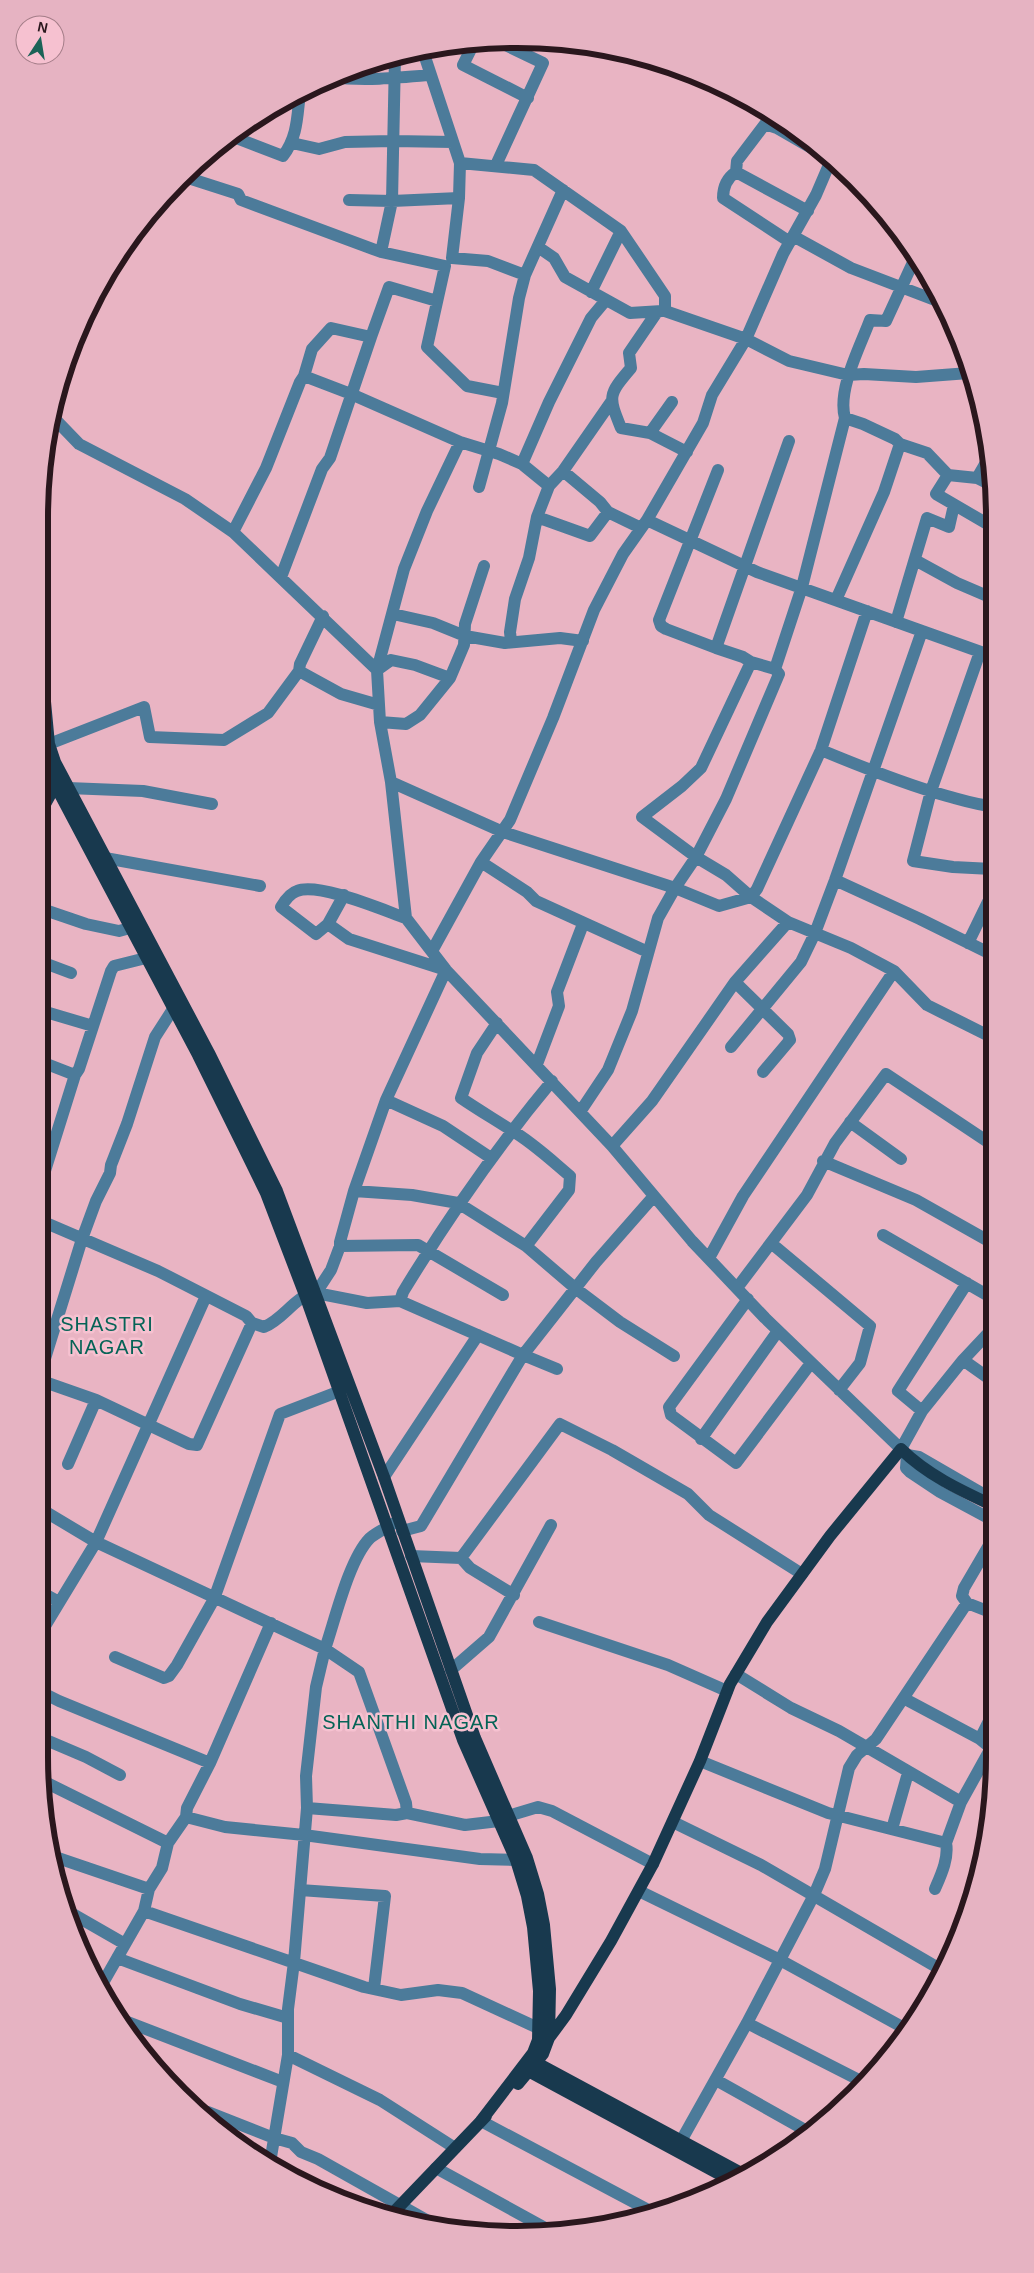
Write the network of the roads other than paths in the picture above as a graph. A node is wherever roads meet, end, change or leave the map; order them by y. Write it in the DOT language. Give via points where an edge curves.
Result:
graph roads {
  1 [pos="512,48"];
  2 [pos="470,51"];
  3 [pos="424,57"];
  4 [pos="395,63"];
  5 [pos="429,74"];
  6 [pos="394,78"];
  7 [pos="348,79"];
  8 [pos="528,98"];
  9 [pos="300,101"];
  10 [pos="790,135"];
  11 [pos="239,139"];
  12 [pos="393,141"];
  13 [pos="453,142"];
  14 [pos="292,144"];
  15 [pos="460,163"];
  16 [pos="496,165"];
  17 [pos="828,165"];
  18 [pos="736,172"];
  19 [pos="191,179"];
  20 [pos="563,190"];
  21 [pos="459,198"];
  22 [pos="349,200"];
  23 [pos="392,201"];
  24 [pos="808,211"];
  25 [pos="621,231"];
  26 [pos="791,239"];
  27 [pos="538,247"];
  28 [pos="381,252"];
  29 [pos="449,262"];
  30 [pos="912,264"];
  31 [pos="525,275"];
  32 [pos="901,287"];
  33 [pos="592,292"];
  34 [pos="933,299"];
  35 [pos="606,300"];
  36 [pos="437,302"];
  37 [pos="661,312"];
  38 [pos="371,338"];
  39 [pos="746,339"];
  40 [pos="964,373"];
  41 [pos="848,375"];
  42 [pos="304,376"];
  43 [pos="503,393"];
  44 [pos="351,394"];
  45 [pos="611,402"];
  46 [pos="672,402"];
  47 [pos="845,418"];
  48 [pos="58,422"];
  49 [pos="650,433"];
  50 [pos="789,441"];
  51 [pos="460,442"];
  52 [pos="900,444"];
  53 [pos="488,451"];
  54 [pos="687,452"];
  55 [pos="522,464"];
  56 [pos="983,468"];
  57 [pos="718,470"];
  58 [pos="563,471"];
  59 [pos="948,475"];
  60 [pos="978,478"];
  61 [pos="985,482"];
  62 [pos="549,486"];
  63 [pos="479,487"];
  64 [pos="954,505"];
  65 [pos="608,512"];
  66 [pos="537,517"];
  67 [pos="986,523"];
  68 [pos="644,524"];
  69 [pos="233,532"];
  70 [pos="690,541"];
  71 [pos="915,560"];
  72 [pos="484,566"];
  73 [pos="744,566"];
  74 [pos="281,577"];
  75 [pos="801,588"];
  76 [pos="986,595"];
  77 [pos="836,600"];
  78 [pos="866,611"];
  79 [pos="393,614"];
  80 [pos="323,616"];
  81 [pos="896,622"];
  82 [pos="922,631"];
  83 [pos="465,636"];
  84 [pos="511,641"];
  85 [pos="583,641"];
  86 [pos="716,648"];
  87 [pos="986,654"];
  88 [pos="751,662"];
  89 [pos="775,668"];
  90 [pos="377,670"];
  91 [pos="299,671"];
  92 [pos="450,678"];
  93 [pos="379,705"];
  94 [pos="380,722"];
  95 [pos="48,744"];
  96 [pos="821,750"];
  97 [pos="48,752"];
  98 [pos="873,772"];
  99 [pos="391,782"];
  100 [pos="63,785"];
  101 [pos="931,791"];
  102 [pos="48,804"];
  103 [pos="212,804"];
  104 [pos="986,805"];
  105 [pos="502,832"];
  106 [pos="696,857"];
  107 [pos="105,858"];
  108 [pos="481,862"];
  109 [pos="986,869"];
  110 [pos="835,880"];
  111 [pos="260,886"];
  112 [pos="675,888"];
  113 [pos="344,895"];
  114 [pos="751,897"];
  115 [pos="986,906"];
  116 [pos="48,911"];
  117 [pos="406,918"];
  118 [pos="788,922"];
  119 [pos="328,924"];
  120 [pos="583,924"];
  121 [pos="130,928"];
  122 [pos="815,934"];
  123 [pos="968,943"];
  124 [pos="432,951"];
  125 [pos="648,952"];
  126 [pos="986,952"];
  127 [pos="146,958"];
  128 [pos="48,964"];
  129 [pos="446,970"];
  130 [pos="894,971"];
  131 [pos="71,973"];
  132 [pos="735,982"];
  133 [pos="173,1008"];
  134 [pos="762,1009"];
  135 [pos="48,1013"];
  136 [pos="497,1023"];
  137 [pos="93,1026"];
  138 [pos="986,1034"];
  139 [pos="731,1046"];
  140 [pos="48,1064"];
  141 [pos="536,1064"];
  142 [pos="762,1072"];
  143 [pos="75,1075"];
  144 [pos="552,1081"];
  145 [pos="386,1100"];
  146 [pos="580,1112"];
  147 [pos="850,1122"];
  148 [pos="511,1130"];
  149 [pos="986,1141"];
  150 [pos="612,1146"];
  151 [pos="491,1158"];
  152 [pos="901,1159"];
  153 [pos="48,1161"];
  154 [pos="823,1161"];
  155 [pos="354,1191"];
  156 [pos="654,1196"];
  157 [pos="458,1203"];
  158 [pos="48,1224"];
  159 [pos="883,1235"];
  160 [pos="82,1238"];
  161 [pos="986,1239"];
  162 [pos="771,1243"];
  163 [pos="340,1246"];
  164 [pos="526,1246"];
  165 [pos="428,1250"];
  166 [pos="709,1258"];
  167 [pos="967,1283"];
  168 [pos="575,1288"];
  169 [pos="737,1288"];
  170 [pos="310,1294"];
  171 [pos="986,1294"];
  172 [pos="504,1295"];
  173 [pos="206,1296"];
  174 [pos="748,1299"];
  175 [pos="400,1301"];
  176 [pos="252,1323"];
  177 [pos="778,1331"];
  178 [pos="478,1335"];
  179 [pos="986,1336"];
  180 [pos="48,1349"];
  181 [pos="523,1354"];
  182 [pos="674,1356"];
  183 [pos="963,1360"];
  184 [pos="811,1363"];
  185 [pos="557,1369"];
  186 [pos="986,1376"];
  187 [pos="48,1382"];
  188 [pos="839,1390"];
  189 [pos="340,1391"];
  190 [pos="96,1400"];
  191 [pos="922,1411"];
  192 [pos="149,1424"];
  193 [pos="701,1439"];
  194 [pos="904,1452"];
  195 [pos="68,1464"];
  196 [pos="384,1477"];
  197 [pos="986,1495"];
  198 [pos="986,1502"];
  199 [pos="48,1513"];
  200 [pos="986,1517"];
  201 [pos="550,1525"];
  202 [pos="396,1526"];
  203 [pos="96,1542"];
  204 [pos="986,1549"];
  205 [pos="411,1556"];
  206 [pos="461,1558"];
  207 [pos="802,1574"];
  208 [pos="514,1595"];
  209 [pos="48,1596"];
  210 [pos="214,1597"];
  211 [pos="59,1602"];
  212 [pos="967,1603"];
  213 [pos="986,1610"];
  214 [pos="48,1621"];
  215 [pos="540,1622"];
  216 [pos="271,1623"];
  217 [pos="326,1649"];
  218 [pos="115,1656"];
  219 [pos="451,1670"];
  220 [pos="736,1674"];
  221 [pos="727,1691"];
  222 [pos="48,1696"];
  223 [pos="905,1698"];
  224 [pos="986,1727"];
  225 [pos="980,1739"];
  226 [pos="48,1741"];
  227 [pos="986,1744"];
  228 [pos="866,1747"];
  229 [pos="986,1757"];
  230 [pos="210,1762"];
  231 [pos="700,1762"];
  232 [pos="908,1773"];
  233 [pos="120,1775"];
  234 [pos="49,1784"];
  235 [pos="961,1802"];
  236 [pos="306,1808"];
  237 [pos="407,1813"];
  238 [pos="839,1816"];
  239 [pos="186,1817"];
  240 [pos="504,1818"];
  241 [pos="673,1822"];
  242 [pos="892,1829"];
  243 [pos="304,1835"];
  244 [pos="168,1843"];
  245 [pos="946,1843"];
  246 [pos="59,1858"];
  247 [pos="516,1860"];
  248 [pos="653,1864"];
  249 [pos="149,1889"];
  250 [pos="936,1889"];
  251 [pos="300,1890"];
  252 [pos="638,1891"];
  253 [pos="814,1895"];
  254 [pos="144,1911"];
  255 [pos="75,1915"];
  256 [pos="125,1944"];
  257 [pos="117,1958"];
  258 [pos="780,1960"];
  259 [pos="294,1962"];
  260 [pos="936,1967"];
  261 [pos="104,1980"];
  262 [pos="374,1988"];
  263 [pos="288,2018"];
  264 [pos="747,2023"];
  265 [pos="132,2024"];
  266 [pos="900,2026"];
  267 [pos="538,2028"];
  268 [pos="550,2038"];
  269 [pos="288,2055"];
  270 [pos="533,2068"];
  271 [pos="857,2079"];
  272 [pos="716,2080"];
  273 [pos="283,2082"];
  274 [pos="219,2118"];
  275 [pos="481,2121"];
  276 [pos="232,2126"];
  277 [pos="802,2128"];
  278 [pos="274,2138"];
  279 [pos="681,2141"];
  280 [pos="455,2148"];
  281 [pos="271,2156"];
  282 [pos="436,2168"];
  283 [pos="737,2171"];
  284 [pos="725,2177"];
  285 [pos="645,2208"];
  286 [pos="397,2209"];
  287 [pos="539,2225"];
  1 -- 8 [label="street" via="543,63"];
  2 -- 8 [label="street" via="463,65"];
  3 -- 5 [label="street"];
  4 -- 6 [label="street"];
  5 -- 6 [label="street"];
  5 -- 13 [label="street"];
  6 -- 7 [label="street"];
  6 -- 12 [label="street"];
  8 -- 16 [label="street"];
  9 -- 14 [label="street"];
  10 -- 18 [label="street" via="765,124 737,162"];
  11 -- 14 [label="street" via="284,156"];
  12 -- 13 [label="street"];
  12 -- 14 [label="street" via="345,142 319,149"];
  12 -- 23 [label="street"];
  13 -- 15 [label="street"];
  15 -- 16 [label="street"];
  15 -- 21 [label="street"];
  16 -- 20 [label="street" via="534,170"];
  17 -- 24 [label="street"];
  18 -- 24 [label="street"];
  18 -- 26 [label="street" via="730,176 723,190 723,198"];
  19 -- 28 [label="street" via="238,194 241,200"];
  20 -- 25 [label="street"];
  20 -- 27 [label="street"];
  21 -- 23 [label="street"];
  21 -- 29 [label="street"];
  22 -- 23 [label="street"];
  23 -- 28 [label="street"];
  24 -- 26 [label="street"];
  25 -- 33 [label="street"];
  25 -- 37 [label="street" via="665,296"];
  26 -- 32 [label="street" via="850,268"];
  26 -- 39 [label="street"];
  27 -- 31 [label="street"];
  27 -- 33 [label="street" via="554,258 565,277"];
  28 -- 29 [label="street"];
  29 -- 31 [label="street" via="488,261"];
  29 -- 36 [label="street"];
  30 -- 32 [label="street"];
  31 -- 43 [label="street"];
  32 -- 34 [label="street"];
  32 -- 41 [label="street" via="886,320 870,320"];
  33 -- 35 [label="street"];
  35 -- 37 [label="street" via="630,313"];
  35 -- 55 [label="street" via="592,318"];
  36 -- 38 [label="street" via="389,287"];
  36 -- 43 [label="street" via="428,347 468,386"];
  37 -- 39 [label="street"];
  37 -- 45 [label="street" via="629,353 631,368 616,386"];
  38 -- 42 [label="street" via="330,328 312,349"];
  38 -- 44 [label="street"];
  39 -- 41 [label="street" via="789,361"];
  39 -- 54 [label="street" via="712,395 703,423"];
  40 -- 41 [label="street" via="916,377"];
  41 -- 47 [label="street" via="842,410"];
  42 -- 44 [label="street"];
  42 -- 69 [label="street" via="266,468"];
  43 -- 53 [label="street"];
  44 -- 51 [label="street"];
  44 -- 74 [label="street" via="330,458 322,469"];
  45 -- 49 [label="street" via="622,428"];
  45 -- 58 [label="street"];
  46 -- 49 [label="street"];
  47 -- 52 [label="street" via="895,438"];
  47 -- 75 [label="street"];
  48 -- 69 [label="street" via="79,444 185,500"];
  49 -- 54 [label="street"];
  50 -- 73 [label="street"];
  51 -- 53 [label="street"];
  51 -- 79 [label="street" via="404,569"];
  52 -- 59 [label="street" via="927,453"];
  52 -- 77 [label="street" via="884,492"];
  53 -- 55 [label="street"];
  53 -- 63 [label="street"];
  54 -- 68 [label="street"];
  55 -- 62 [label="street"];
  56 -- 60 [label="street"];
  57 -- 70 [label="street"];
  58 -- 62 [label="street"];
  58 -- 65 [label="street"];
  59 -- 60 [label="street"];
  59 -- 64 [label="street" via="936,494"];
  60 -- 61 [label="street"];
  62 -- 66 [label="street"];
  64 -- 67 [label="street"];
  64 -- 71 [label="street" via="949,527 927,518"];
  65 -- 66 [label="street" via="590,536"];
  65 -- 68 [label="street"];
  66 -- 84 [label="street" via="529,558 515,598"];
  68 -- 70 [label="street"];
  68 -- 85 [label="street" via="623,554 594,610"];
  69 -- 74 [label="street"];
  70 -- 73 [label="street"];
  70 -- 86 [label="street" via="659,620 666,629"];
  71 -- 76 [label="street"];
  71 -- 81 [label="street"];
  72 -- 83 [label="street" via="465,624"];
  73 -- 75 [label="street"];
  73 -- 86 [label="street"];
  74 -- 80 [label="street"];
  75 -- 77 [label="street"];
  75 -- 89 [label="street"];
  77 -- 78 [label="street"];
  78 -- 81 [label="street"];
  78 -- 96 [label="street"];
  79 -- 83 [label="street" via="433,623"];
  79 -- 90 [label="street"];
  80 -- 90 [label="street"];
  80 -- 91 [label="street"];
  81 -- 82 [label="street"];
  82 -- 87 [label="street"];
  82 -- 98 [label="street"];
  83 -- 84 [label="street" via="505,643"];
  83 -- 92 [label="street"];
  84 -- 85 [label="street" via="560,638"];
  85 -- 105 [label="street"];
  86 -- 88 [label="street"];
  87 -- 101 [label="street"];
  88 -- 89 [label="street"];
  88 -- 106 [label="street" via="701,768 642,817"];
  89 -- 106 [label="street" via="779,674 726,799"];
  90 -- 92 [label="street" via="391,660"];
  90 -- 93 [label="street"];
  91 -- 93 [label="street" via="341,694"];
  91 -- 95 [label="street" via="268,713 224,740 150,736 144,707"];
  92 -- 94 [label="street" via="420,715 406,724"];
  93 -- 94 [label="street"];
  94 -- 99 [label="street"];
  96 -- 98 [label="street"];
  96 -- 114 [label="street"];
  97 -- 100 [label="main road"];
  98 -- 101 [label="street"];
  98 -- 110 [label="street"];
  99 -- 105 [label="street"];
  99 -- 117 [label="street"];
  100 -- 102 [label="main road"];
  100 -- 103 [label="street" via="143,791"];
  100 -- 107 [label="main road"];
  100 -- 121 [label="main road"];
  101 -- 104 [label="street"];
  101 -- 109 [label="street" via="913,861"];
  105 -- 108 [label="street"];
  105 -- 112 [label="street"];
  106 -- 112 [label="street"];
  106 -- 114 [label="street" via="726,875"];
  107 -- 111 [label="street"];
  107 -- 170 [label="main road" via="270,1175"];
  108 -- 120 [label="street" via="536,901"];
  108 -- 124 [label="street"];
  110 -- 122 [label="street"];
  110 -- 123 [label="street"];
  112 -- 114 [label="street" via="720,906"];
  112 -- 125 [label="street" via="658,918"];
  113 -- 117 [label="street"];
  113 -- 119 [label="street"];
  113 -- 119 [label="street" via="304,889 295,891 281,906 316,934"];
  114 -- 118 [label="street"];
  115 -- 123 [label="street"];
  116 -- 121 [label="street" via="119,931"];
  117 -- 124 [label="street"];
  118 -- 122 [label="street"];
  118 -- 132 [label="street"];
  119 -- 129 [label="street" via="349,939"];
  120 -- 125 [label="street"];
  120 -- 141 [label="street" via="557,992 559,1006"];
  121 -- 127 [label="main road"];
  122 -- 130 [label="street" via="851,948"];
  122 -- 134 [label="street" via="801,962"];
  123 -- 126 [label="street"];
  124 -- 129 [label="street"];
  125 -- 146 [label="street" via="632,1011 608,1070"];
  127 -- 133 [label="main road"];
  127 -- 137 [label="street" via="114,966"];
  128 -- 131 [label="street"];
  129 -- 136 [label="street"];
  129 -- 145 [label="street"];
  130 -- 138 [label="street" via="927,1005"];
  130 -- 166 [label="street" via="743,1196"];
  132 -- 134 [label="street"];
  132 -- 150 [label="street" via="652,1101"];
  133 -- 160 [label="street" via="155,1038 110,1173"];
  133 -- 170 [label="main road" via="266,1193"];
  134 -- 139 [label="street"];
  134 -- 142 [label="street" via="788,1034 790,1040"];
  135 -- 137 [label="street"];
  136 -- 141 [label="street"];
  136 -- 148 [label="street" via="477,1053 460,1098"];
  137 -- 143 [label="street"];
  140 -- 143 [label="street"];
  141 -- 144 [label="street"];
  143 -- 153 [label="street"];
  144 -- 146 [label="street"];
  144 -- 148 [label="street"];
  145 -- 151 [label="street" via="443,1126"];
  145 -- 155 [label="street"];
  146 -- 150 [label="street"];
  147 -- 149 [label="street" via="886,1074"];
  147 -- 152 [label="street"];
  147 -- 154 [label="street"];
  148 -- 151 [label="street"];
  148 -- 164 [label="street" via="570,1176 569,1190"];
  150 -- 156 [label="street"];
  151 -- 157 [label="street"];
  154 -- 161 [label="street" via="916,1200"];
  154 -- 162 [label="street" via="807,1195"];
  155 -- 157 [label="street" via="412,1195"];
  155 -- 163 [label="street"];
  156 -- 166 [label="street"];
  156 -- 168 [label="street"];
  157 -- 164 [label="street"];
  157 -- 165 [label="street"];
  158 -- 160 [label="street"];
  159 -- 167 [label="street"];
  160 -- 173 [label="street"];
  160 -- 180 [label="street"];
  162 -- 169 [label="street"];
  162 -- 188 [label="street" via="870,1326 860,1363"];
  163 -- 165 [label="street" via="418,1245"];
  163 -- 170 [label="street" via="331,1270"];
  164 -- 168 [label="street"];
  165 -- 172 [label="street"];
  165 -- 175 [label="street"];
  166 -- 169 [label="street"];
  167 -- 171 [label="street"];
  167 -- 191 [label="street" via="898,1391"];
  168 -- 181 [label="street"];
  168 -- 182 [label="street" via="620,1322"];
  169 -- 174 [label="street"];
  170 -- 175 [label="street" via="367,1303"];
  170 -- 176 [label="street" via="276,1322 264,1327"];
  170 -- 189 [label="main road"];
  170 -- 196 [label="main road"];
  173 -- 176 [label="street" via="246,1316"];
  173 -- 192 [label="street"];
  174 -- 177 [label="street"];
  174 -- 193 [label="street" via="669,1407 671,1415"];
  175 -- 178 [label="street"];
  176 -- 192 [label="street" via="197,1445"];
  177 -- 184 [label="street"];
  177 -- 193 [label="street"];
  178 -- 181 [label="street"];
  178 -- 196 [label="street"];
  179 -- 183 [label="street"];
  181 -- 185 [label="street"];
  181 -- 202 [label="street" via="421,1526"];
  183 -- 186 [label="street"];
  183 -- 191 [label="street"];
  184 -- 188 [label="street"];
  184 -- 193 [label="street" via="737,1462 732,1462"];
  187 -- 190 [label="street"];
  188 -- 194 [label="street"];
  189 -- 202 [label="main road"];
  189 -- 210 [label="street" via="280,1414"];
  190 -- 192 [label="street"];
  190 -- 195 [label="street"];
  191 -- 194 [label="street"];
  192 -- 203 [label="street"];
  194 -- 197 [label="street" via="920,1457"];
  194 -- 198 [label="main road" via="950,1485"];
  194 -- 200 [label="street" via="906,1468 910,1472"];
  194 -- 207 [label="main road" via="830,1536"];
  196 -- 202 [label="main road"];
  199 -- 203 [label="street"];
  201 -- 208 [label="street"];
  202 -- 205 [label="main road"];
  202 -- 217 [label="street" via="370,1539 356,1560"];
  202 -- 240 [label="main road" via="464,1740"];
  203 -- 210 [label="street"];
  203 -- 211 [label="street"];
  204 -- 212 [label="street" via="964,1588 962,1596"];
  205 -- 206 [label="street"];
  205 -- 219 [label="main road"];
  206 -- 207 [label="street" via="560,1424 688,1494 709,1515"];
  206 -- 208 [label="street" via="470,1568"];
  207 -- 220 [label="main road" via="767,1622"];
  208 -- 219 [label="street" via="489,1637"];
  209 -- 211 [label="street"];
  210 -- 216 [label="street"];
  210 -- 218 [label="street" via="169,1676 154,1675"];
  211 -- 214 [label="street"];
  212 -- 213 [label="street"];
  212 -- 223 [label="street"];
  215 -- 221 [label="street" via="668,1665"];
  216 -- 217 [label="street"];
  216 -- 230 [label="street"];
  217 -- 236 [label="street" via="316,1687 306,1776"];
  217 -- 237 [label="street" via="359,1672"];
  219 -- 240 [label="main road"];
  220 -- 221 [label="main road"];
  220 -- 228 [label="street" via="791,1708"];
  221 -- 231 [label="main road"];
  222 -- 230 [label="street"];
  223 -- 225 [label="street"];
  223 -- 228 [label="street" via="876,1739"];
  224 -- 225 [label="street"];
  225 -- 227 [label="street"];
  226 -- 233 [label="street"];
  228 -- 232 [label="street"];
  228 -- 238 [label="street" via="850,1768"];
  229 -- 235 [label="street"];
  230 -- 239 [label="street" via="187,1808"];
  231 -- 238 [label="street"];
  231 -- 241 [label="main road"];
  232 -- 235 [label="street"];
  232 -- 242 [label="street"];
  234 -- 244 [label="street"];
  235 -- 245 [label="street"];
  236 -- 237 [label="street" via="396,1815"];
  236 -- 243 [label="street"];
  237 -- 240 [label="street" via="465,1825"];
  238 -- 242 [label="street"];
  238 -- 253 [label="street" via="825,1869"];
  239 -- 243 [label="street" via="225,1827"];
  239 -- 244 [label="street"];
  240 -- 247 [label="main road"];
  240 -- 248 [label="street" via="538,1807 552,1811"];
  240 -- 268 [label="main road" via="527,1858 538,1894 550,1989"];
  241 -- 248 [label="main road"];
  241 -- 253 [label="street"];
  242 -- 245 [label="street"];
  243 -- 247 [label="street" via="480,1859"];
  243 -- 251 [label="street"];
  244 -- 249 [label="street" via="162,1868"];
  245 -- 250 [label="street"];
  246 -- 249 [label="street"];
  247 -- 267 [label="main road" via="533,1927 539,1991"];
  248 -- 252 [label="main road"];
  249 -- 254 [label="street"];
  251 -- 259 [label="street"];
  251 -- 262 [label="street" via="385,1896"];
  252 -- 258 [label="street"];
  252 -- 268 [label="main road"];
  253 -- 258 [label="street"];
  253 -- 260 [label="street"];
  254 -- 256 [label="street"];
  254 -- 259 [label="street"];
  255 -- 256 [label="street"];
  256 -- 257 [label="street"];
  257 -- 261 [label="street"];
  257 -- 263 [label="street" via="240,2004"];
  258 -- 264 [label="street"];
  258 -- 266 [label="street"];
  259 -- 262 [label="street"];
  259 -- 263 [label="street"];
  262 -- 267 [label="street" via="401,1995 438,1990 462,1993"];
  263 -- 269 [label="street"];
  264 -- 271 [label="street"];
  264 -- 272 [label="street"];
  265 -- 273 [label="street"];
  267 -- 275 [label="main road" via="533,2053"];
  268 -- 270 [label="main road"];
  269 -- 273 [label="street"];
  269 -- 280 [label="street" via="380,2100"];
  270 -- 275 [label="main road"];
  270 -- 279 [label="main road"];
  270 -- 284 [label="main road"];
  272 -- 277 [label="street"];
  272 -- 279 [label="street"];
  273 -- 278 [label="street"];
  274 -- 276 [label="street"];
  275 -- 280 [label="main road"];
  275 -- 285 [label="street"];
  276 -- 278 [label="street"];
  278 -- 281 [label="street"];
  278 -- 286 [label="street" via="292,2142 301,2152 318,2159"];
  279 -- 283 [label="main road"];
  280 -- 282 [label="main road"];
  282 -- 286 [label="main road"];
  282 -- 287 [label="street"];
}
